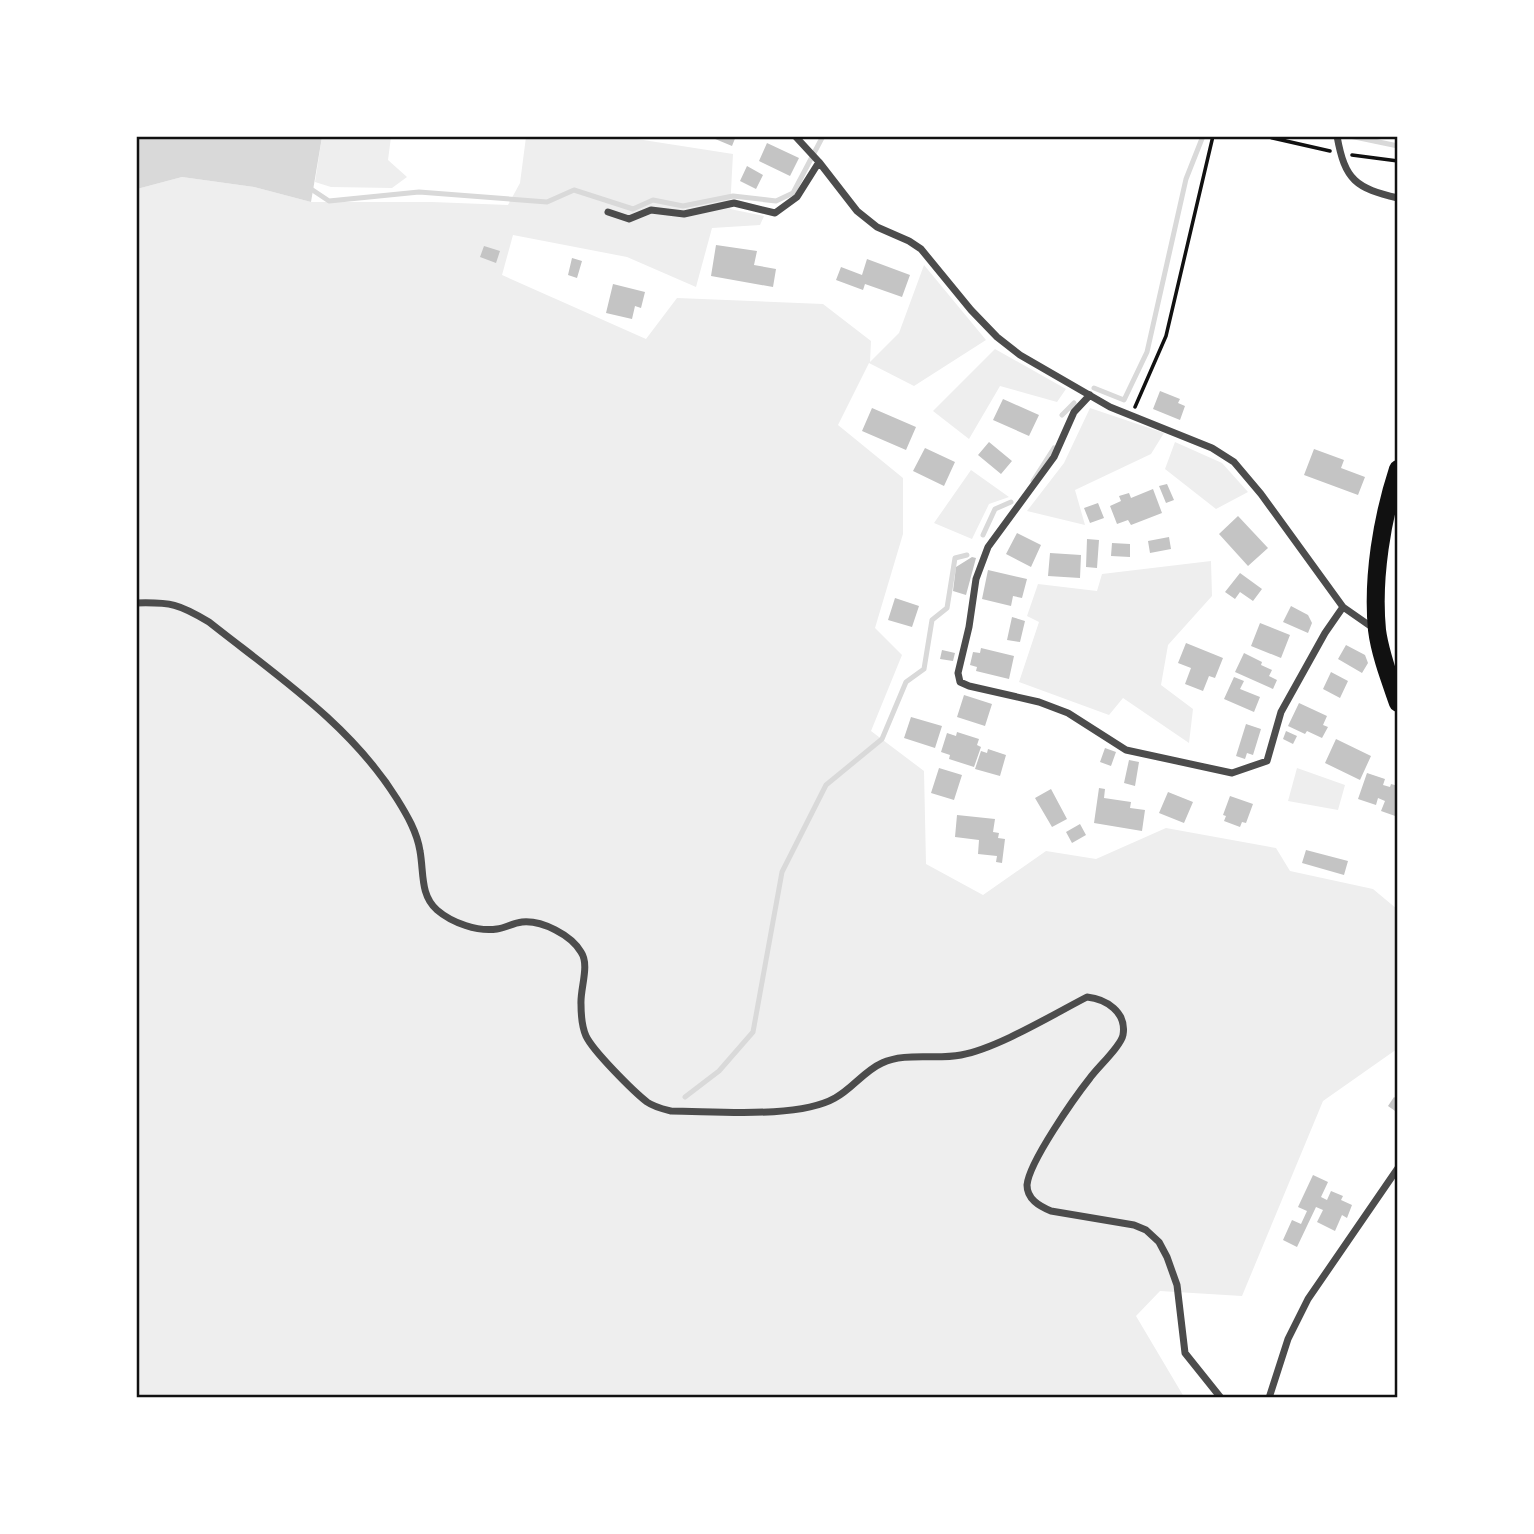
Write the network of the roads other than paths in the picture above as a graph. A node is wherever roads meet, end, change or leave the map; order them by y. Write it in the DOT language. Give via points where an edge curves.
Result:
graph roads {
  1 [pos="795,136"];
  2 [pos="1337,136"];
  3 [pos="819,162"];
  4 [pos="1398,198"];
  5 [pos="608,212"];
  6 [pos="1090,396"];
  7 [pos="1398,468"];
  8 [pos="136,603"];
  9 [pos="1343,607"];
  10 [pos="1377,631"];
  11 [pos="1398,703"];
  12 [pos="1398,1168"];
  13 [pos="1221,1398"];
  14 [pos="1269,1398"];
  1 -- 3 [label="street"];
  2 -- 4 [label="street" via="1355,183 1367,191"];
  3 -- 5 [label="street" via="797,197 775,212 734,203 684,214 651,210 629,219"];
  3 -- 6 [label="street" via="857,211 877,228 921,248 997,337"];
  6 -- 9 [label="street" via="1212,448 1234,462"];
  6 -- 9 [label="street" via="1074,412 1054,457 988,547 976,579 960,682 1068,713 1126,750 1232,772 1267,761 1281,712"];
  7 -- 10 [label="highway" via="1378,564"];
  8 -- 13 [label="street" via="169,602 209,621 341,729 370,759 414,828 425,894 437,910 455,922 481,929 535,922 561,933 581,952 585,1034 648,1102 662,1108 810,1108 836,1098 881,1063 982,1050 1087,997 1112,1005 1123,1023 1123,1037 1088,1080 1036,1159 1028,1194 1038,1206 1051,1211 1134,1225 1159,1242 1177,1285 1185,1353"];
  9 -- 10 [label="street"];
  10 -- 11 [label="highway"];
  12 -- 14 [label="street" via="1308,1299 1288,1339"];
}
